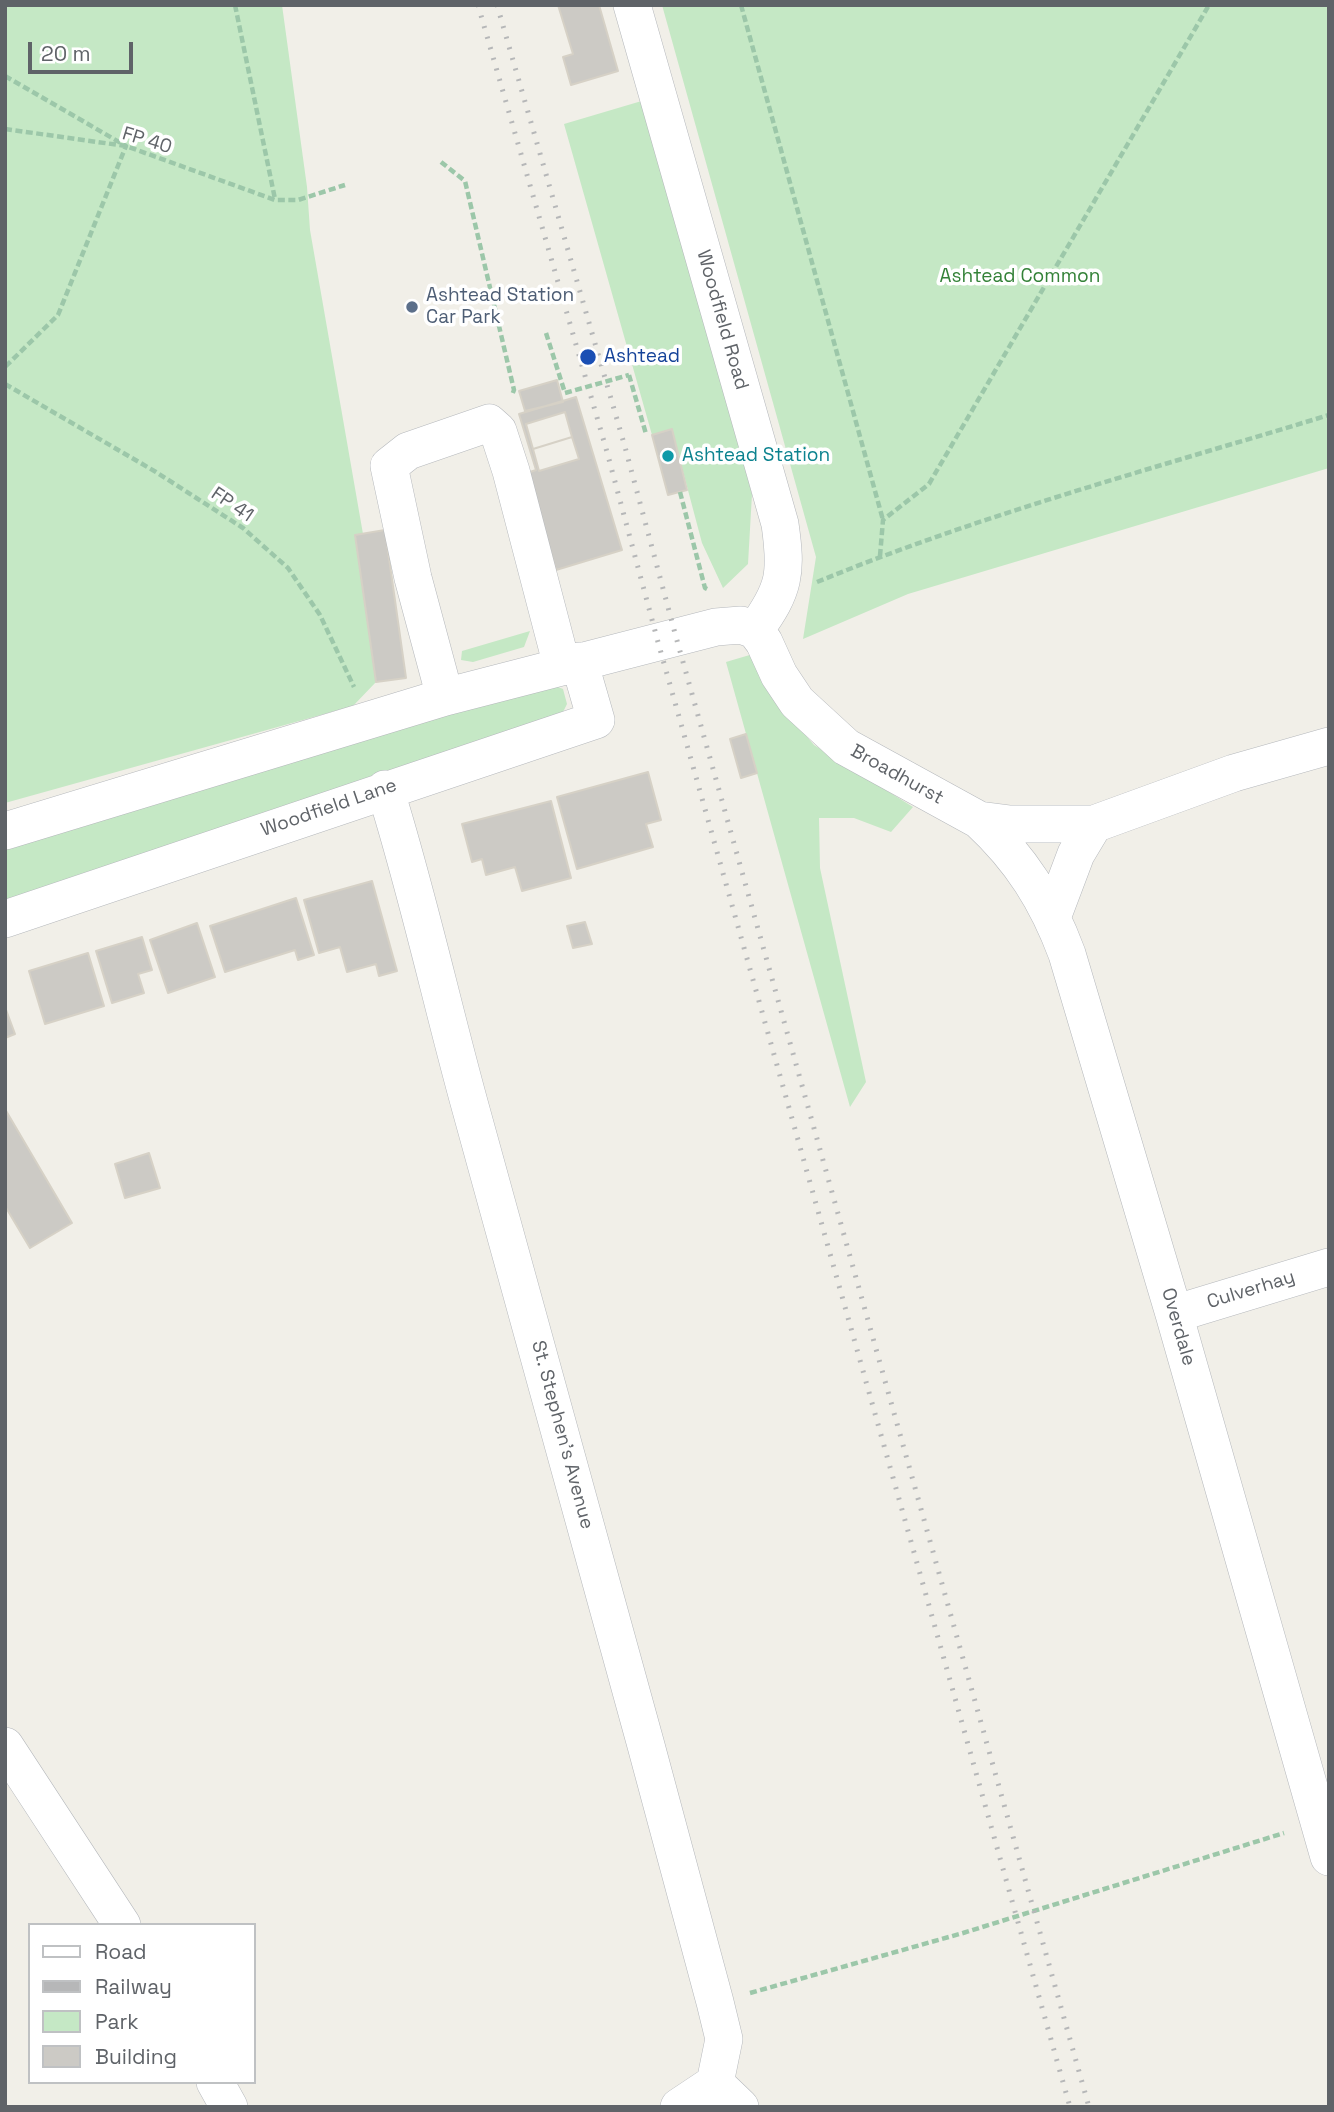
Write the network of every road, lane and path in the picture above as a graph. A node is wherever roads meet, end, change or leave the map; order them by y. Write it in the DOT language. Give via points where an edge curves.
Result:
graph roads {
  1 [pos="235,5"];
  2 [pos="632,5"];
  3 [pos="741,5"];
  4 [pos="1209,5"];
  5 [pos="5,76"];
  6 [pos="5,129"];
  7 [pos="126,146"];
  8 [pos="441,162"];
  9 [pos="345,185"];
  10 [pos="275,200"];
  11 [pos="546,333"];
  12 [pos="5,367"];
  13 [pos="5,384"];
  14 [pos="1329,415"];
  15 [pos="498,431"];
  16 [pos="646,434"];
  17 [pos="680,492"];
  18 [pos="883,520"];
  19 [pos="880,556"];
  20 [pos="782,584"];
  21 [pos="748,628"];
  22 [pos="570,664"];
  23 [pos="445,697"];
  24 [pos="370,721"];
  25 [pos="1329,746"];
  26 [pos="385,789"];
  27 [pos="979,820"];
  28 [pos="1094,824"];
  29 [pos="5,831"];
  30 [pos="1053,915"];
  31 [pos="5,919"];
  32 [pos="1329,1267"];
  33 [pos="1174,1314"];
  34 [pos="5,1746"];
  35 [pos="1319,1822"];
  36 [pos="1329,1857"];
  37 [pos="121,1923"];
  38 [pos="715,2002"];
  39 [pos="216,2084"];
  40 [pos="727,2095"];
  41 [pos="229,2107"];
  42 [pos="679,2107"];
  1 -- 10 [label="path"];
  2 -- 20 [label="street, Woodfield Road" via="780,524 785,560"];
  3 -- 18 [label="path"];
  4 -- 18 [label="path" via="929,484"];
  5 -- 7 [label="path"];
  6 -- 7 [label="path, FP 40"];
  7 -- 10 [label="path, FP 40"];
  7 -- 12 [label="path" via="58,314"];
  8 -- 15 [label="path" via="465,181 514,390"];
  9 -- 10 [label="path, FP 40" via="298,200"];
  11 -- 16 [label="path, bridge" via="565,393 629,375"];
  13 -- 24 [label="path, FP 41" via="243,528 288,568 320,615"];
  14 -- 19 [label="path"];
  15 -- 22 [label="street"];
  15 -- 23 [label="street" via="489,423 408,451 389,466 412,578"];
  17 -- 21 [label="path" via="705,588 729,600"];
  18 -- 19 [label="path"];
  19 -- 20 [label="path" via="815,583"];
  20 -- 21 [label="street, Woodfield Road" via="773,606"];
  21 -- 22 [label="street" via="716,627"];
  21 -- 27 [label="street, Broadhurst" via="764,642 797,702 846,747"];
  22 -- 23 [label="street"];
  22 -- 26 [label="street, Woodfield Lane" via="596,719"];
  23 -- 24 [label="street"];
  24 -- 29 [label="street"];
  25 -- 28 [label="street, Broadhurst" via="1234,773"];
  26 -- 31 [label="street, Woodfield Lane"];
  26 -- 38 [label="street, St. Stephen's Avenue"];
  27 -- 28 [label="street, Broadhurst"];
  27 -- 30 [label="street, Overdale" via="1000,839"];
  28 -- 30 [label="street" via="1076,854"];
  30 -- 33 [label="street, Overdale"];
  32 -- 33 [label="street, Culverhay"];
  33 -- 35 [label="street, Overdale"];
  34 -- 37 [label="street"];
  35 -- 36 [label="street, Overdale"];
  35 -- 38 [label="path" via="963,1933"];
  38 -- 40 [label="street, St. Stephen's Avenue" via="724,2039"];
  39 -- 41 [label="street"];
  40 -- 42 [label="street, St. Stephen's Avenue"];
}
